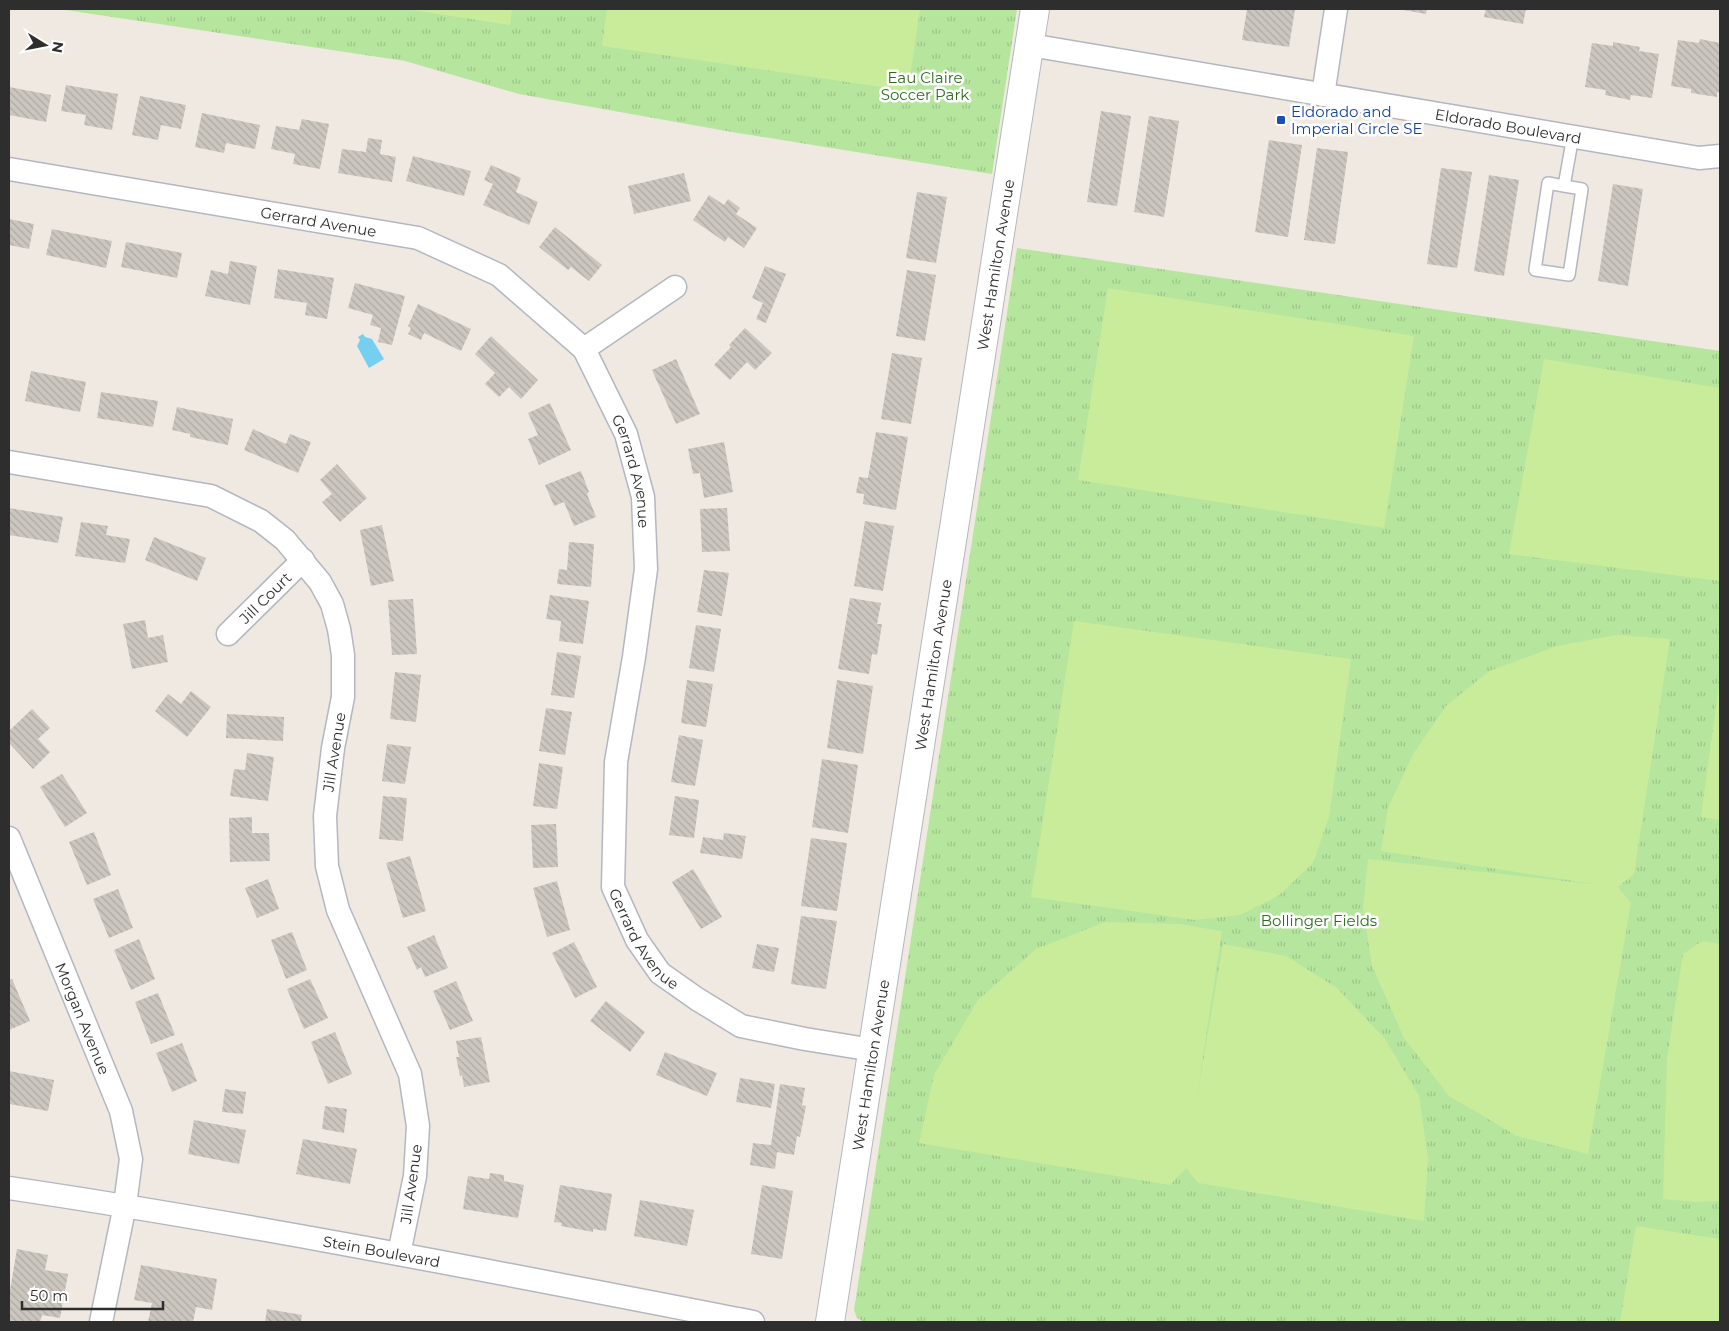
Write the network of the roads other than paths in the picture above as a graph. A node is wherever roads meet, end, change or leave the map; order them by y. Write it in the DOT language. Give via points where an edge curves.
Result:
graph roads {
  1 [pos="1036,9"];
  2 [pos="1336,9"];
  3 [pos="1030,45"];
  4 [pos="1323,95"];
  5 [pos="1573,136"];
  6 [pos="1720,156"];
  7 [pos="9,169"];
  8 [pos="1564,186"];
  9 [pos="675,287"];
  10 [pos="584,349"];
  11 [pos="9,462"];
  12 [pos="303,560"];
  13 [pos="228,634"];
  14 [pos="9,838"];
  15 [pos="873,1050"];
  16 [pos="9,1188"];
  17 [pos="125,1205"];
  18 [pos="399,1254"];
  19 [pos="101,1322"];
  20 [pos="753,1322"];
  21 [pos="830,1322"];
  1 -- 3 [label="street, West Hamilton Avenue"];
  2 -- 4 [label="street"];
  3 -- 4 [label="street, Eldorado Boulevard"];
  3 -- 15 [label="street, West Hamilton Avenue"];
  4 -- 5 [label="street, Eldorado Boulevard"];
  5 -- 6 [label="street, Eldorado Boulevard" via="1699,158"];
  5 -- 8 [label="lane"];
  7 -- 10 [label="street, Gerrard Avenue" via="418,238 499,275"];
  8 -- 8 [label="lane" via="1582,189 1569,276 1535,270 1548,183"];
  9 -- 10 [label="street"];
  10 -- 15 [label="street, Gerrard Avenue" via="626,434 643,497 646,568 616,762 613,886 638,940 660,973 697,999 740,1026"];
  11 -- 12 [label="street, Jill Avenue" via="211,496 261,521"];
  12 -- 13 [label="street, Jill Court"];
  12 -- 18 [label="street, Jill Avenue" via="332,604 343,655 343,696 325,816 327,866 338,910 410,1074 418,1126 415,1176"];
  14 -- 17 [label="street, Morgan Avenue" via="121,1111 131,1159"];
  15 -- 21 [label="street, West Hamilton Avenue"];
  16 -- 17 [label="street, Stein Boulevard"];
  17 -- 18 [label="street, Stein Boulevard"];
  17 -- 19 [label="street, Morgan Avenue"];
  18 -- 20 [label="street, Stein Boulevard"];
}
